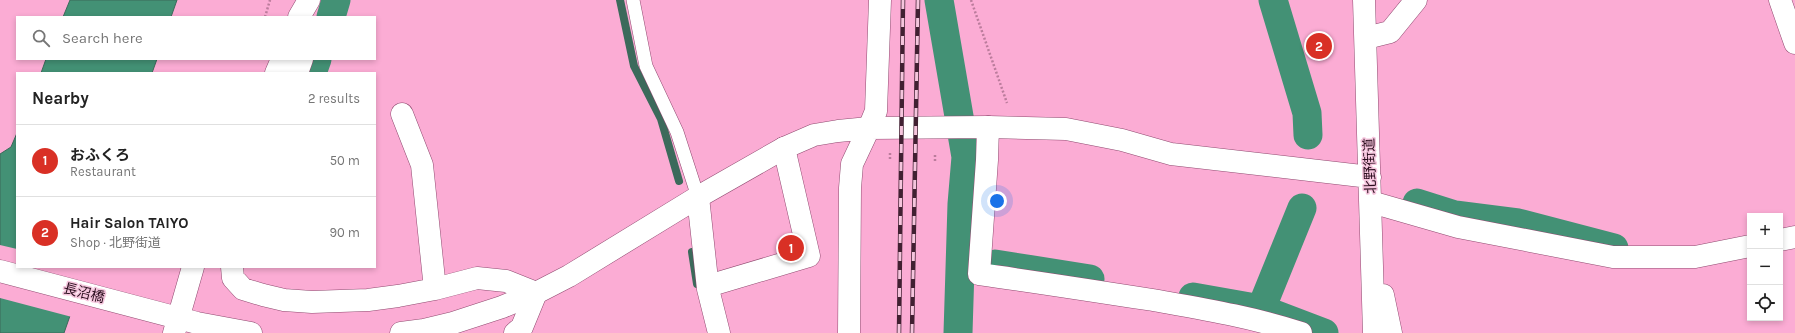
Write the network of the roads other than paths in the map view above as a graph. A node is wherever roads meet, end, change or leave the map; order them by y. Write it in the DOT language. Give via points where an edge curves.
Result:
graph roads {
  1 [pos="310,0"];
  2 [pos="319,0"];
  3 [pos="633,0"];
  4 [pos="880,0"];
  5 [pos="1364,0"];
  6 [pos="1416,0"];
  7 [pos="1780,0"];
  8 [pos="300,16"];
  9 [pos="317,16"];
  10 [pos="1366,38"];
  11 [pos="1795,43"];
  12 [pos="282,60"];
  13 [pos="302,60"];
  14 [pos="276,72"];
  15 [pos="297,72"];
  16 [pos="402,114"];
  17 [pos="988,127"];
  18 [pos="869,128"];
  19 [pos="784,148"];
  20 [pos="1370,177"];
  21 [pos="698,197"];
  22 [pos="1371,202"];
  23 [pos="1795,237"];
  24 [pos="1783,239"];
  25 [pos="1372,241"];
  26 [pos="1747,247"];
  27 [pos="193,268"];
  28 [pos="232,268"];
  29 [pos="0,271"];
  30 [pos="708,286"];
  31 [pos="435,289"];
  32 [pos="536,293"];
  33 [pos="173,322"];
  34 [pos="251,333"];
  35 [pos="401,333"];
  36 [pos="515,333"];
  37 [pos="719,333"];
  38 [pos="849,333"];
  39 [pos="1301,333"];
  40 [pos="1374,333"];
  41 [pos="1391,333"];
  1 -- 8 [label="street"];
  2 -- 9 [label="street"];
  3 -- 21 [label="lane" via="646,66 677,132"];
  4 -- 18 [label="street" via="876,111"];
  5 -- 10 [label="street, 北野街道"];
  6 -- 10 [label="street" via="1390,32"];
  7 -- 11 [label="street"];
  10 -- 20 [label="street, 北野街道"];
  12 -- 14 [label="street"];
  13 -- 15 [label="street"];
  16 -- 31 [label="street" via="422,165"];
  17 -- 18 [label="street"];
  17 -- 20 [label="street" via="1066,129 1122,140 1171,154"];
  17 -- 39 [label="street" via="979,274 1213,310"];
  18 -- 19 [label="street" via="838,130"];
  18 -- 38 [label="street" via="852,164"];
  19 -- 21 [label="street"];
  19 -- 30 [label="street" via="809,256"];
  20 -- 22 [label="street, 北野街道"];
  21 -- 30 [label="street"];
  21 -- 32 [label="street" via="602,257"];
  22 -- 25 [label="street, 北野街道"];
  22 -- 26 [label="street" via="1458,227 1613,257 1695,257"];
  23 -- 24 [label="street"];
  25 -- 40 [label="street, 北野街道"];
  25 -- 41 [label="street"];
  27 -- 33 [label="street"];
  28 -- 31 [label="street" via="233,278 243,289 284,300 368,300"];
  29 -- 33 [label="street, 長沼橋"];
  30 -- 37 [label="street"];
  31 -- 32 [label="street" via="477,278 506,280"];
  32 -- 35 [label="street" via="453,323"];
  32 -- 36 [label="street" via="522,327"];
  33 -- 34 [label="street, 長沼橋"];
}
